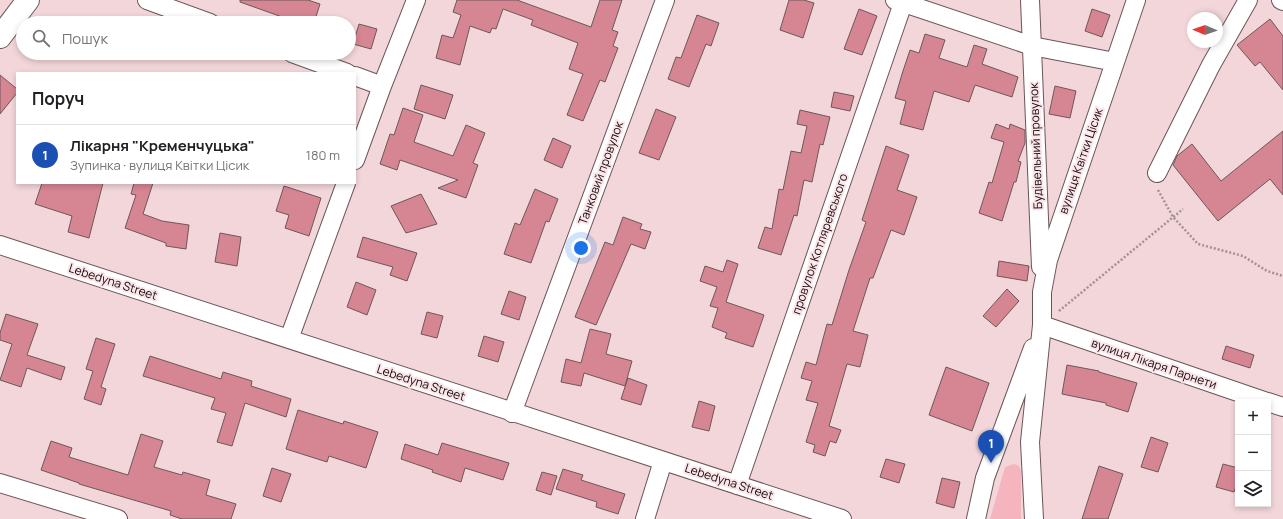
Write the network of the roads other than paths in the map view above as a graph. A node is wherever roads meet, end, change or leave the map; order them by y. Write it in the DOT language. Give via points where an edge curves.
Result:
graph roads {
  1 [pos="28,0"];
  2 [pos="147,0"];
  3 [pos="416,0"];
  4 [pos="665,0"];
  5 [pos="1030,0"];
  6 [pos="1136,0"];
  7 [pos="1248,0"];
  8 [pos="899,2"];
  9 [pos="191,16"];
  10 [pos="0,37"];
  11 [pos="1032,46"];
  12 [pos="311,60"];
  13 [pos="1115,62"];
  14 [pos="343,72"];
  15 [pos="356,76"];
  16 [pos="382,86"];
  17 [pos="356,157"];
  18 [pos="1157,173"];
  19 [pos="346,184"];
  20 [pos="1,249"];
  21 [pos="1042,292"];
  22 [pos="1042,325"];
  23 [pos="289,339"];
  24 [pos="1259,399"];
  25 [pos="1271,403"];
  26 [pos="1283,408"];
  27 [pos="512,413"];
  28 [pos="663,461"];
  29 [pos="0,483"];
  30 [pos="737,485"];
  31 [pos="118,519"];
  32 [pos="645,519"];
  33 [pos="842,519"];
  34 [pos="976,519"];
  35 [pos="1034,519"];
  1 -- 10 [label="main road"];
  2 -- 9 [label="street"];
  3 -- 16 [label="street"];
  4 -- 27 [label="street, Танковий провулок"];
  5 -- 11 [label="street, Будівельний провулок"];
  6 -- 13 [label="street, вулиця Квітки Цісик"];
  7 -- 18 [label="street" via="1211,65"];
  8 -- 11 [label="street"];
  8 -- 30 [label="street, провулок Котляревського"];
  11 -- 13 [label="street"];
  11 -- 21 [label="street, Будівельний провулок"];
  12 -- 14 [label="street"];
  13 -- 21 [label="street, вулиця Квітки Цісик" via="1048,260"];
  15 -- 16 [label="street"];
  16 -- 17 [label="street"];
  19 -- 23 [label="street"];
  20 -- 23 [label="street, Lebedyna Street"];
  21 -- 22 [label="street, вулиця Квітки Цісик"];
  22 -- 24 [label="street, вулиця Лікаря Парнети"];
  22 -- 34 [label="street, вулиця Квітки Цісик" via="985,478"];
  22 -- 35 [label="street, вулиця Квітки Цісик" via="1030,442"];
  23 -- 27 [label="street, Lebedyna Street"];
  25 -- 26 [label="street, вулиця Лікаря Парнети"];
  27 -- 28 [label="street, Lebedyna Street"];
  28 -- 30 [label="street, Lebedyna Street"];
  28 -- 32 [label="street"];
  29 -- 31 [label="street"];
  30 -- 33 [label="street, Lebedyna Street"];
}
